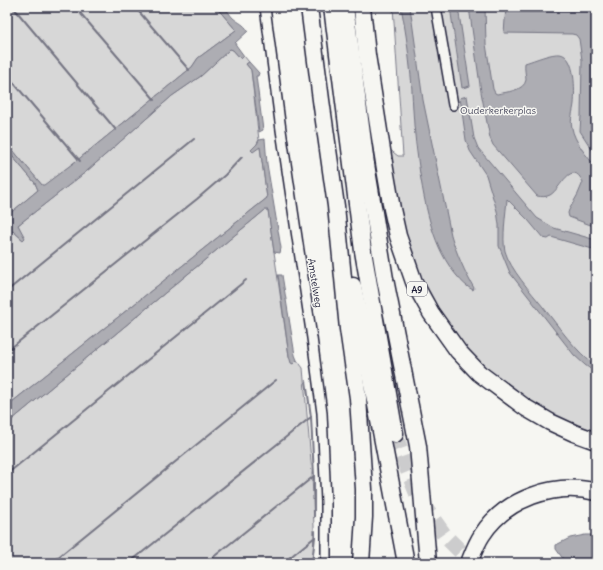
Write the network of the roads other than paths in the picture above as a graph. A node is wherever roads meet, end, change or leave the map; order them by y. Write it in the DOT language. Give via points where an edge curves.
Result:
graph roads {
  1 [pos="265,7"];
  2 [pos="309,7"];
  3 [pos="332,7"];
  4 [pos="345,7"];
  5 [pos="362,7"];
  6 [pos="436,7"];
  7 [pos="452,105"];
  8 [pos="336,206"];
  9 [pos="395,434"];
  10 [pos="596,441"];
  11 [pos="596,492"];
  12 [pos="326,563"];
  13 [pos="361,563"];
  14 [pos="406,563"];
  15 [pos="428,563"];
  16 [pos="469,563"];
  1 -- 12 [label="street, Amstelweg" via="322,414"];
  2 -- 8 [label="highway"];
  3 -- 9 [label="highway" via="363,251"];
  4 -- 15 [label="highway" via="381,256 418,446"];
  5 -- 10 [label="highway, A9" via="368,62 392,209 398,236 421,295 458,351 479,373 526,408 550,422"];
  6 -- 7 [label="street"];
  8 -- 13 [label="highway" via="362,452 364,517"];
  8 -- 14 [label="highway"];
  11 -- 16 [label="highway" via="579,489 550,491 518,503 492,523 482,535"];
}
